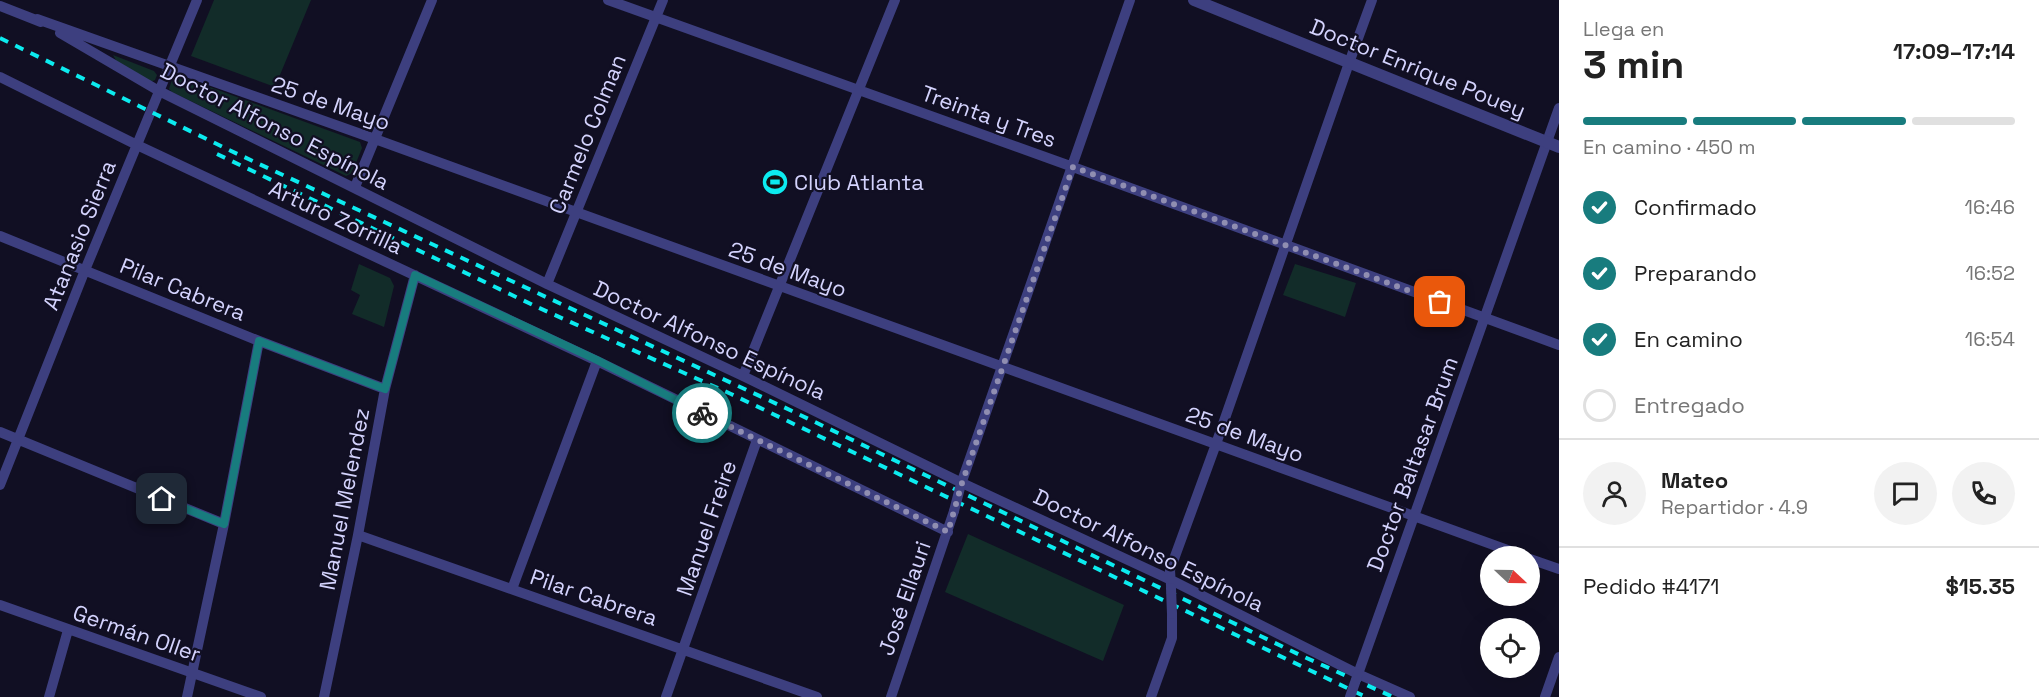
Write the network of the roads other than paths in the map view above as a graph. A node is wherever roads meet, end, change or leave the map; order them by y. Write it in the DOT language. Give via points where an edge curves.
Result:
graph roads {
  1 [pos="197,0"];
  2 [pos="432,0"];
  3 [pos="608,0"];
  4 [pos="663,0"];
  5 [pos="895,0"];
  6 [pos="1130,0"];
  7 [pos="1194,0"];
  8 [pos="1372,0"];
  9 [pos="0,6"];
  10 [pos="656,17"];
  11 [pos="37,20"];
  12 [pos="1349,63"];
  13 [pos="170,67"];
  14 [pos="0,77"];
  15 [pos="858,90"];
  16 [pos="159,92"];
  17 [pos="1559,108"];
  18 [pos="375,139"];
  19 [pos="1547,142"];
  20 [pos="137,145"];
  21 [pos="1559,147"];
  22 [pos="1073,167"];
  23 [pos="355,187"];
  24 [pos="576,213"];
  25 [pos="0,236"];
  26 [pos="1284,246"];
  27 [pos="85,270"];
  28 [pos="415,275"];
  29 [pos="547,284"];
  30 [pos="780,287"];
  31 [pos="1484,318"];
  32 [pos="259,341"];
  33 [pos="1559,345"];
  34 [pos="597,360"];
  35 [pos="1002,368"];
  36 [pos="743,376"];
  37 [pos="385,389"];
  38 [pos="0,432"];
  39 [pos="18,439"];
  40 [pos="757,440"];
  41 [pos="1216,444"];
  42 [pos="962,483"];
  43 [pos="0,485"];
  44 [pos="1413,517"];
  45 [pos="224,524"];
  46 [pos="948,532"];
  47 [pos="358,535"];
  48 [pos="1496,546"];
  49 [pos="1540,562"];
  50 [pos="1559,569"];
  51 [pos="1171,584"];
  52 [pos="512,589"];
  53 [pos="0,605"];
  54 [pos="68,630"];
  55 [pos="684,649"];
  56 [pos="1559,657"];
  57 [pos="192,673"];
  58 [pos="1358,674"];
  59 [pos="49,697"];
  60 [pos="187,697"];
  61 [pos="261,697"];
  62 [pos="324,697"];
  63 [pos="666,697"];
  64 [pos="817,697"];
  65 [pos="891,697"];
  66 [pos="1151,697"];
  67 [pos="1350,697"];
  68 [pos="1410,697"];
  69 [pos="1545,697"];
  1 -- 13 [label="street, Atanasio Sierra"];
  2 -- 18 [label="street"];
  3 -- 10 [label="street, Treinta y Tres"];
  4 -- 10 [label="street, Carmelo Colman"];
  5 -- 15 [label="street"];
  6 -- 22 [label="street, José Ellauri"];
  7 -- 12 [label="street, Doctor Enrique Pouey"];
  8 -- 12 [label="street"];
  9 -- 11 [label="street, Doctor Alfonso Espínola"];
  10 -- 15 [label="street, Treinta y Tres"];
  10 -- 24 [label="street, Carmelo Colman"];
  11 -- 13 [label="street, 25 de Mayo"];
  11 -- 16 [label="street, Doctor Alfonso Espínola"];
  12 -- 19 [label="street, Doctor Enrique Pouey"];
  12 -- 26 [label="street"];
  13 -- 16 [label="street, Atanasio Sierra"];
  13 -- 18 [label="street, 25 de Mayo"];
  14 -- 20 [label="street, Arturo Zorrilla"];
  15 -- 22 [label="street, Treinta y Tres"];
  15 -- 30 [label="street"];
  16 -- 20 [label="street, Atanasio Sierra"];
  16 -- 23 [label="street, Doctor Alfonso Espínola"];
  17 -- 19 [label="street, Doctor Baltasar Brum"];
  18 -- 23 [label="street"];
  18 -- 24 [label="street, 25 de Mayo"];
  19 -- 21 [label="street, Doctor Enrique Pouey"];
  19 -- 31 [label="street, Doctor Baltasar Brum"];
  20 -- 27 [label="street, Atanasio Sierra"];
  20 -- 28 [label="street, Arturo Zorrilla"];
  22 -- 26 [label="street, Treinta y Tres"];
  22 -- 35 [label="street, José Ellauri"];
  23 -- 29 [label="street, Doctor Alfonso Espínola"];
  24 -- 29 [label="street, Carmelo Colman"];
  24 -- 30 [label="street, 25 de Mayo"];
  25 -- 27 [label="street, Pilar Cabrera"];
  26 -- 31 [label="street, Treinta y Tres"];
  26 -- 41 [label="street"];
  27 -- 32 [label="street, Pilar Cabrera"];
  27 -- 39 [label="street, Atanasio Sierra"];
  28 -- 34 [label="street, Arturo Zorrilla"];
  28 -- 37 [label="street, Manuel Melendez"];
  29 -- 36 [label="street, Doctor Alfonso Espínola"];
  30 -- 35 [label="street, 25 de Mayo"];
  30 -- 36 [label="street"];
  31 -- 33 [label="street, Treinta y Tres"];
  31 -- 44 [label="street, Doctor Baltasar Brum"];
  32 -- 37 [label="street, Pilar Cabrera"];
  32 -- 45 [label="street"];
  34 -- 40 [label="street, Arturo Zorrilla"];
  34 -- 52 [label="street"];
  35 -- 41 [label="street, 25 de Mayo"];
  35 -- 42 [label="street, José Ellauri"];
  36 -- 42 [label="street, Doctor Alfonso Espínola"];
  37 -- 47 [label="street, Manuel Melendez"];
  38 -- 39 [label="street"];
  39 -- 43 [label="street, Atanasio Sierra"];
  39 -- 45 [label="street"];
  40 -- 46 [label="street, Arturo Zorrilla"];
  40 -- 55 [label="street, Manuel Freire"];
  41 -- 44 [label="street, 25 de Mayo"];
  41 -- 51 [label="street" via="1170,570"];
  42 -- 46 [label="street, José Ellauri, bridge"];
  42 -- 51 [label="street, Doctor Alfonso Espínola"];
  44 -- 48 [label="street, 25 de Mayo"];
  44 -- 58 [label="street, Doctor Baltasar Brum"];
  45 -- 57 [label="street"];
  46 -- 65 [label="street, José Ellauri"];
  47 -- 52 [label="street, Pilar Cabrera"];
  47 -- 62 [label="street, Manuel Melendez"];
  49 -- 50 [label="street"];
  51 -- 58 [label="street, Doctor Alfonso Espínola"];
  51 -- 66 [label="street, bridge" via="1172,638"];
  52 -- 55 [label="street, Pilar Cabrera"];
  53 -- 54 [label="street, Germán Oller"];
  54 -- 57 [label="street, Germán Oller"];
  54 -- 59 [label="street"];
  55 -- 63 [label="street, Manuel Freire"];
  55 -- 64 [label="street, Pilar Cabrera"];
  56 -- 69 [label="street"];
  57 -- 60 [label="street"];
  57 -- 61 [label="street, Germán Oller"];
  58 -- 67 [label="street, Doctor Baltasar Brum, bridge"];
  58 -- 68 [label="street, Doctor Alfonso Espínola"];
}
